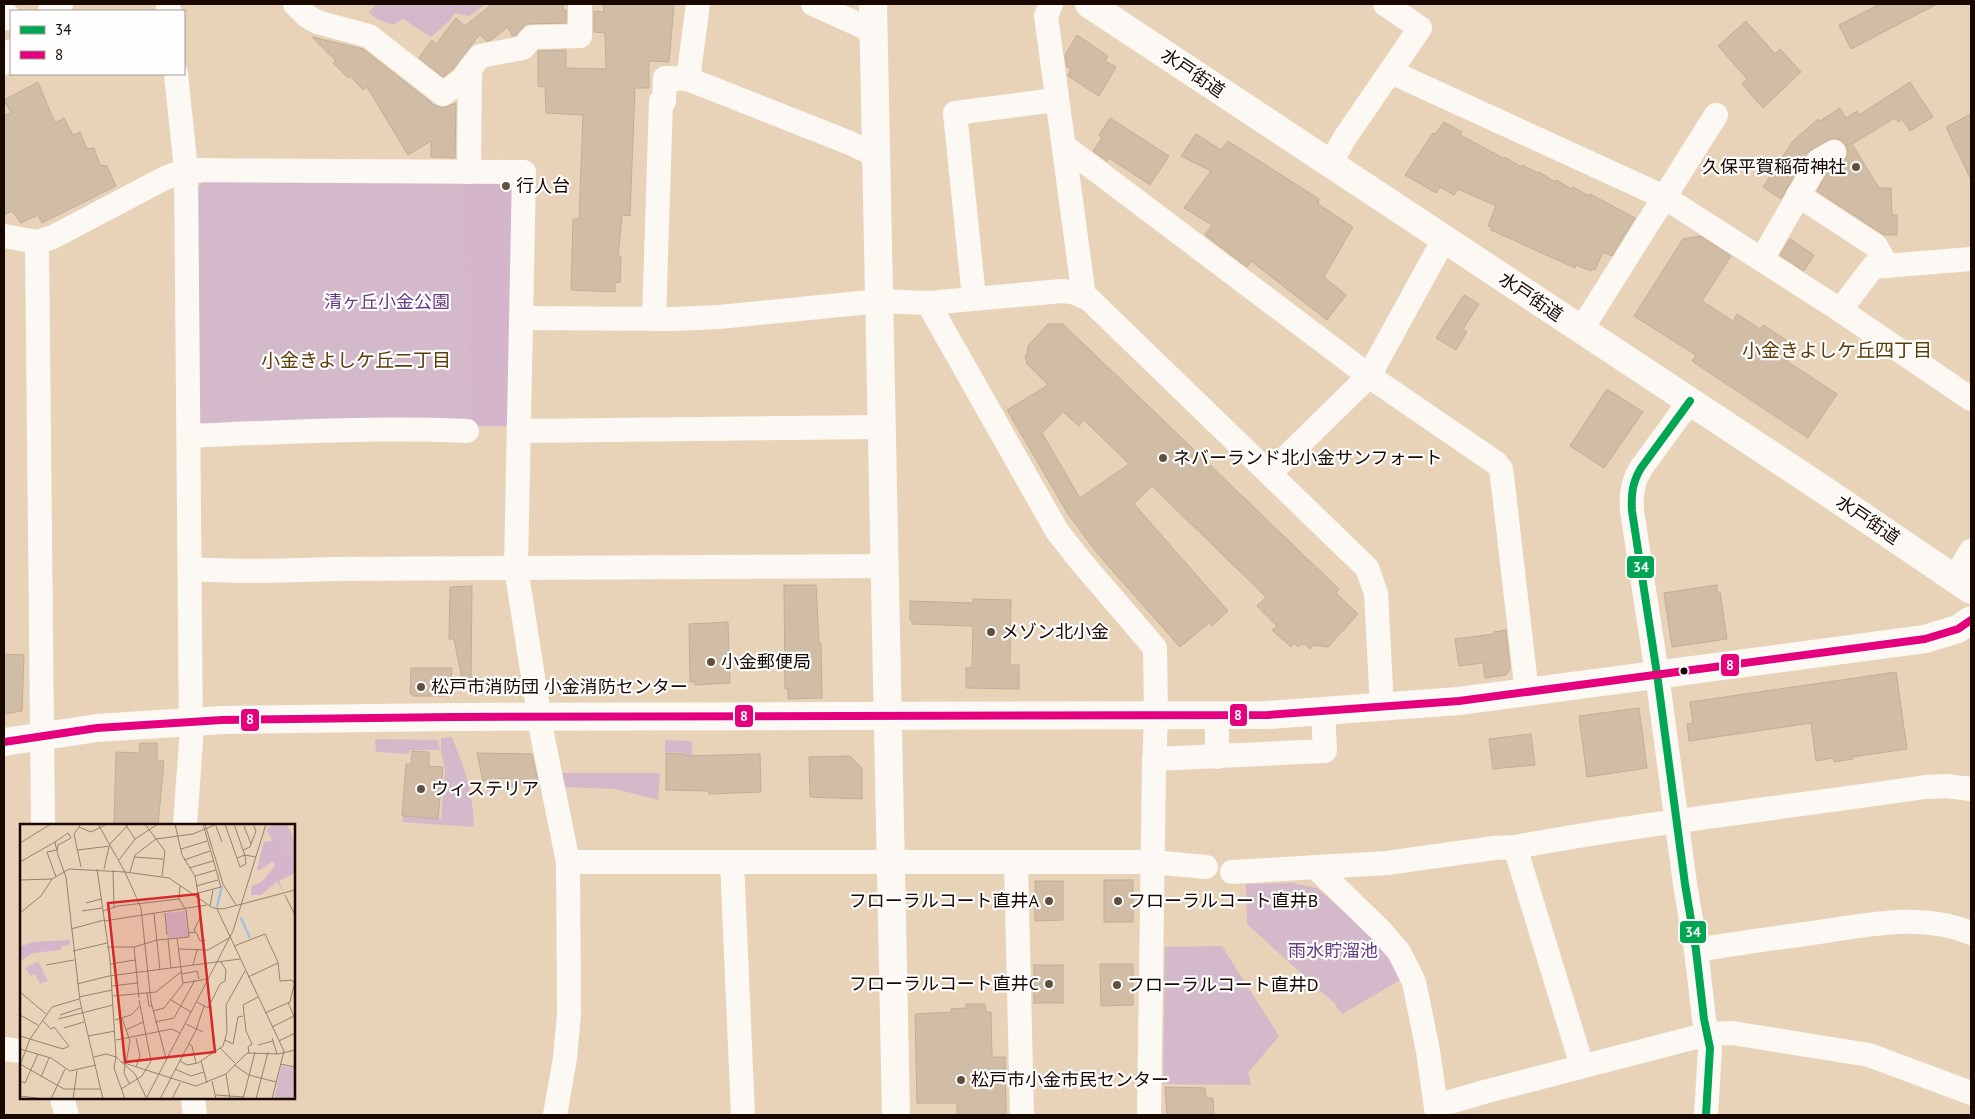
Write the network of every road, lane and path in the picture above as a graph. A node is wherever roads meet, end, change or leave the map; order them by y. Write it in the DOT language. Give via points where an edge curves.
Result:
graph roads {
  1 [pos="295,4"];
  2 [pos="580,4"];
  3 [pos="698,4"];
  4 [pos="813,4"];
  5 [pos="873,4"];
  6 [pos="1051,4"];
  7 [pos="1089,4"];
  8 [pos="1385,4"];
  9 [pos="873,31"];
  10 [pos="470,69"];
  11 [pos="1391,72"];
  12 [pos="176,75"];
  13 [pos="688,80"];
  14 [pos="1056,100"];
  15 [pos="1716,115"];
  16 [pos="1064,146"];
  17 [pos="1834,152"];
  18 [pos="875,155"];
  19 [pos="1331,163"];
  20 [pos="186,170"];
  21 [pos="469,172"];
  22 [pos="1798,195"];
  23 [pos="1664,197"];
  24 [pos="4,236"];
  25 [pos="1444,239"];
  26 [pos="37,242"];
  27 [pos="1762,259"];
  28 [pos="1971,259"];
  29 [pos="1887,266"];
  30 [pos="1084,297"];
  31 [pos="974,298"];
  32 [pos="880,301"];
  33 [pos="928,303"];
  34 [pos="1840,310"];
  35 [pos="522,318"];
  36 [pos="654,319"];
  37 [pos="1581,330"];
  38 [pos="1369,376"];
  39 [pos="1971,399"];
  40 [pos="1690,401"];
  41 [pos="882,427"];
  42 [pos="467,431"];
  43 [pos="520,431"];
  44 [pos="189,436"];
  45 [pos="1270,473"];
  46 [pos="1971,551"];
  47 [pos="884,566"];
  48 [pos="516,568"];
  49 [pos="190,569"];
  50 [pos="1962,584"];
  51 [pos="1971,620"];
  52 [pos="1657,674"];
  53 [pos="1527,693"];
  54 [pos="1382,708"];
  55 [pos="1323,711"];
  56 [pos="887,716"];
  57 [pos="1217,716"];
  58 [pos="1156,717"];
  59 [pos="539,718"];
  60 [pos="191,721"];
  61 [pos="41,736"];
  62 [pos="4,742"];
  63 [pos="1217,757"];
  64 [pos="1154,759"];
  65 [pos="1971,789"];
  66 [pos="1676,820"];
  67 [pos="43,824"];
  68 [pos="185,824"];
  69 [pos="1515,847"];
  70 [pos="568,862"];
  71 [pos="732,862"];
  72 [pos="892,862"];
  73 [pos="1152,862"];
  74 [pos="1016,863"];
  75 [pos="1206,867"];
  76 [pos="1315,868"];
  77 [pos="1232,872"];
  78 [pos="1971,933"];
  79 [pos="1696,950"];
  80 [pos="1708,1034"];
  81 [pos="4,1049"];
  82 [pos="20,1050"];
  83 [pos="1582,1066"];
  84 [pos="1971,1093"];
  85 [pos="62,1099"];
  86 [pos="193,1099"];
  87 [pos="1436,1111"];
  88 [pos="67,1115"];
  89 [pos="195,1115"];
  90 [pos="555,1115"];
  91 [pos="743,1115"];
  92 [pos="896,1115"];
  93 [pos="1022,1115"];
  94 [pos="1149,1115"];
  95 [pos="1706,1115"];
  1 -- 10 [label="street" via="317,22 368,36 443,94 463,79"];
  2 -- 10 [label="street" via="580,36 532,37 523,48 480,56"];
  3 -- 13 [label="street"];
  4 -- 9 [label="street"];
  5 -- 9 [label="main road"];
  6 -- 14 [label="street" via="1046,16"];
  7 -- 19 [label="main road, 水戸街道"];
  8 -- 11 [label="street" via="1420,28"];
  9 -- 18 [label="main road"];
  10 -- 21 [label="street"];
  11 -- 19 [label="street" via="1344,138"];
  11 -- 23 [label="street"];
  12 -- 20 [label="street"];
  13 -- 18 [label="street"];
  13 -- 36 [label="street" via="665,78 664,101 661,101"];
  14 -- 16 [label="street"];
  14 -- 31 [label="street" via="955,114"];
  15 -- 23 [label="street"];
  16 -- 30 [label="street"];
  16 -- 38 [label="street"];
  17 -- 22 [label="street" via="1819,160"];
  18 -- 32 [label="main road"];
  19 -- 25 [label="main road, 水戸街道"];
  20 -- 21 [label="street"];
  20 -- 26 [label="street"];
  20 -- 44 [label="street"];
  21 -- 35 [label="street" via="524,172"];
  22 -- 27 [label="street"];
  22 -- 29 [label="street" via="1876,246"];
  23 -- 27 [label="street"];
  23 -- 37 [label="street"];
  24 -- 26 [label="street"];
  25 -- 37 [label="main road, 水戸街道"];
  25 -- 38 [label="street"];
  26 -- 61 [label="street"];
  27 -- 34 [label="street"];
  28 -- 29 [label="street"];
  29 -- 34 [label="street" via="1873,267"];
  30 -- 31 [label="street" via="1062,291"];
  30 -- 45 [label="street"];
  31 -- 33 [label="street"];
  32 -- 33 [label="street"];
  32 -- 36 [label="street" via="719,317"];
  32 -- 41 [label="main road"];
  33 -- 58 [label="street" via="1057,531 1155,648"];
  34 -- 39 [label="street"];
  35 -- 36 [label="street"];
  35 -- 43 [label="street"];
  37 -- 40 [label="main road, 水戸街道"];
  38 -- 45 [label="street"];
  38 -- 53 [label="street" via="1496,463 1501,470"];
  40 -- 50 [label="main road, 水戸街道"];
  40 -- 52 [label="street" via="1641,468 1631,492"];
  41 -- 43 [label="street"];
  41 -- 47 [label="main road"];
  42 -- 44 [label="street"];
  43 -- 48 [label="street"];
  44 -- 49 [label="street"];
  45 -- 54 [label="street" via="1367,568 1376,593"];
  46 -- 50 [label="street"];
  47 -- 48 [label="street"];
  47 -- 56 [label="main road"];
  48 -- 49 [label="street" via="270,572"];
  48 -- 59 [label="street"];
  49 -- 60 [label="street"];
  51 -- 52 [label="main road" via="1958,629 1925,639"];
  52 -- 53 [label="main road"];
  52 -- 66 [label="street"];
  53 -- 54 [label="main road"];
  54 -- 55 [label="main road"];
  55 -- 57 [label="main road"];
  55 -- 63 [label="street" via="1325,751"];
  56 -- 58 [label="main road"];
  56 -- 59 [label="main road"];
  56 -- 72 [label="main road"];
  57 -- 58 [label="main road"];
  57 -- 63 [label="street"];
  58 -- 64 [label="street"];
  59 -- 60 [label="main road"];
  59 -- 70 [label="street"];
  60 -- 61 [label="main road"];
  60 -- 68 [label="street"];
  61 -- 62 [label="main road"];
  61 -- 67 [label="street"];
  63 -- 64 [label="street"];
  64 -- 73 [label="street"];
  65 -- 66 [label="street" via="1925,787"];
  66 -- 69 [label="street"];
  66 -- 79 [label="street"];
  69 -- 76 [label="street" via="1388,863"];
  69 -- 83 [label="street"];
  70 -- 71 [label="street"];
  70 -- 90 [label="street" via="569,1014"];
  71 -- 72 [label="street"];
  71 -- 91 [label="street"];
  72 -- 74 [label="street"];
  72 -- 92 [label="main road"];
  73 -- 74 [label="street"];
  73 -- 75 [label="street"];
  73 -- 94 [label="street"];
  74 -- 93 [label="street"];
  76 -- 77 [label="street"];
  76 -- 87 [label="street" via="1380,930 1399,952 1414,982"];
  78 -- 79 [label="street" via="1933,922 1872,924"];
  79 -- 80 [label="street"];
  80 -- 83 [label="street"];
  80 -- 84 [label="street" via="1732,1033 1869,1055"];
  80 -- 95 [label="street" via="1710,1057"];
  81 -- 82 [label="street"];
  83 -- 87 [label="street"];
  85 -- 88 [label="street"];
  86 -- 89 [label="street"];
}
